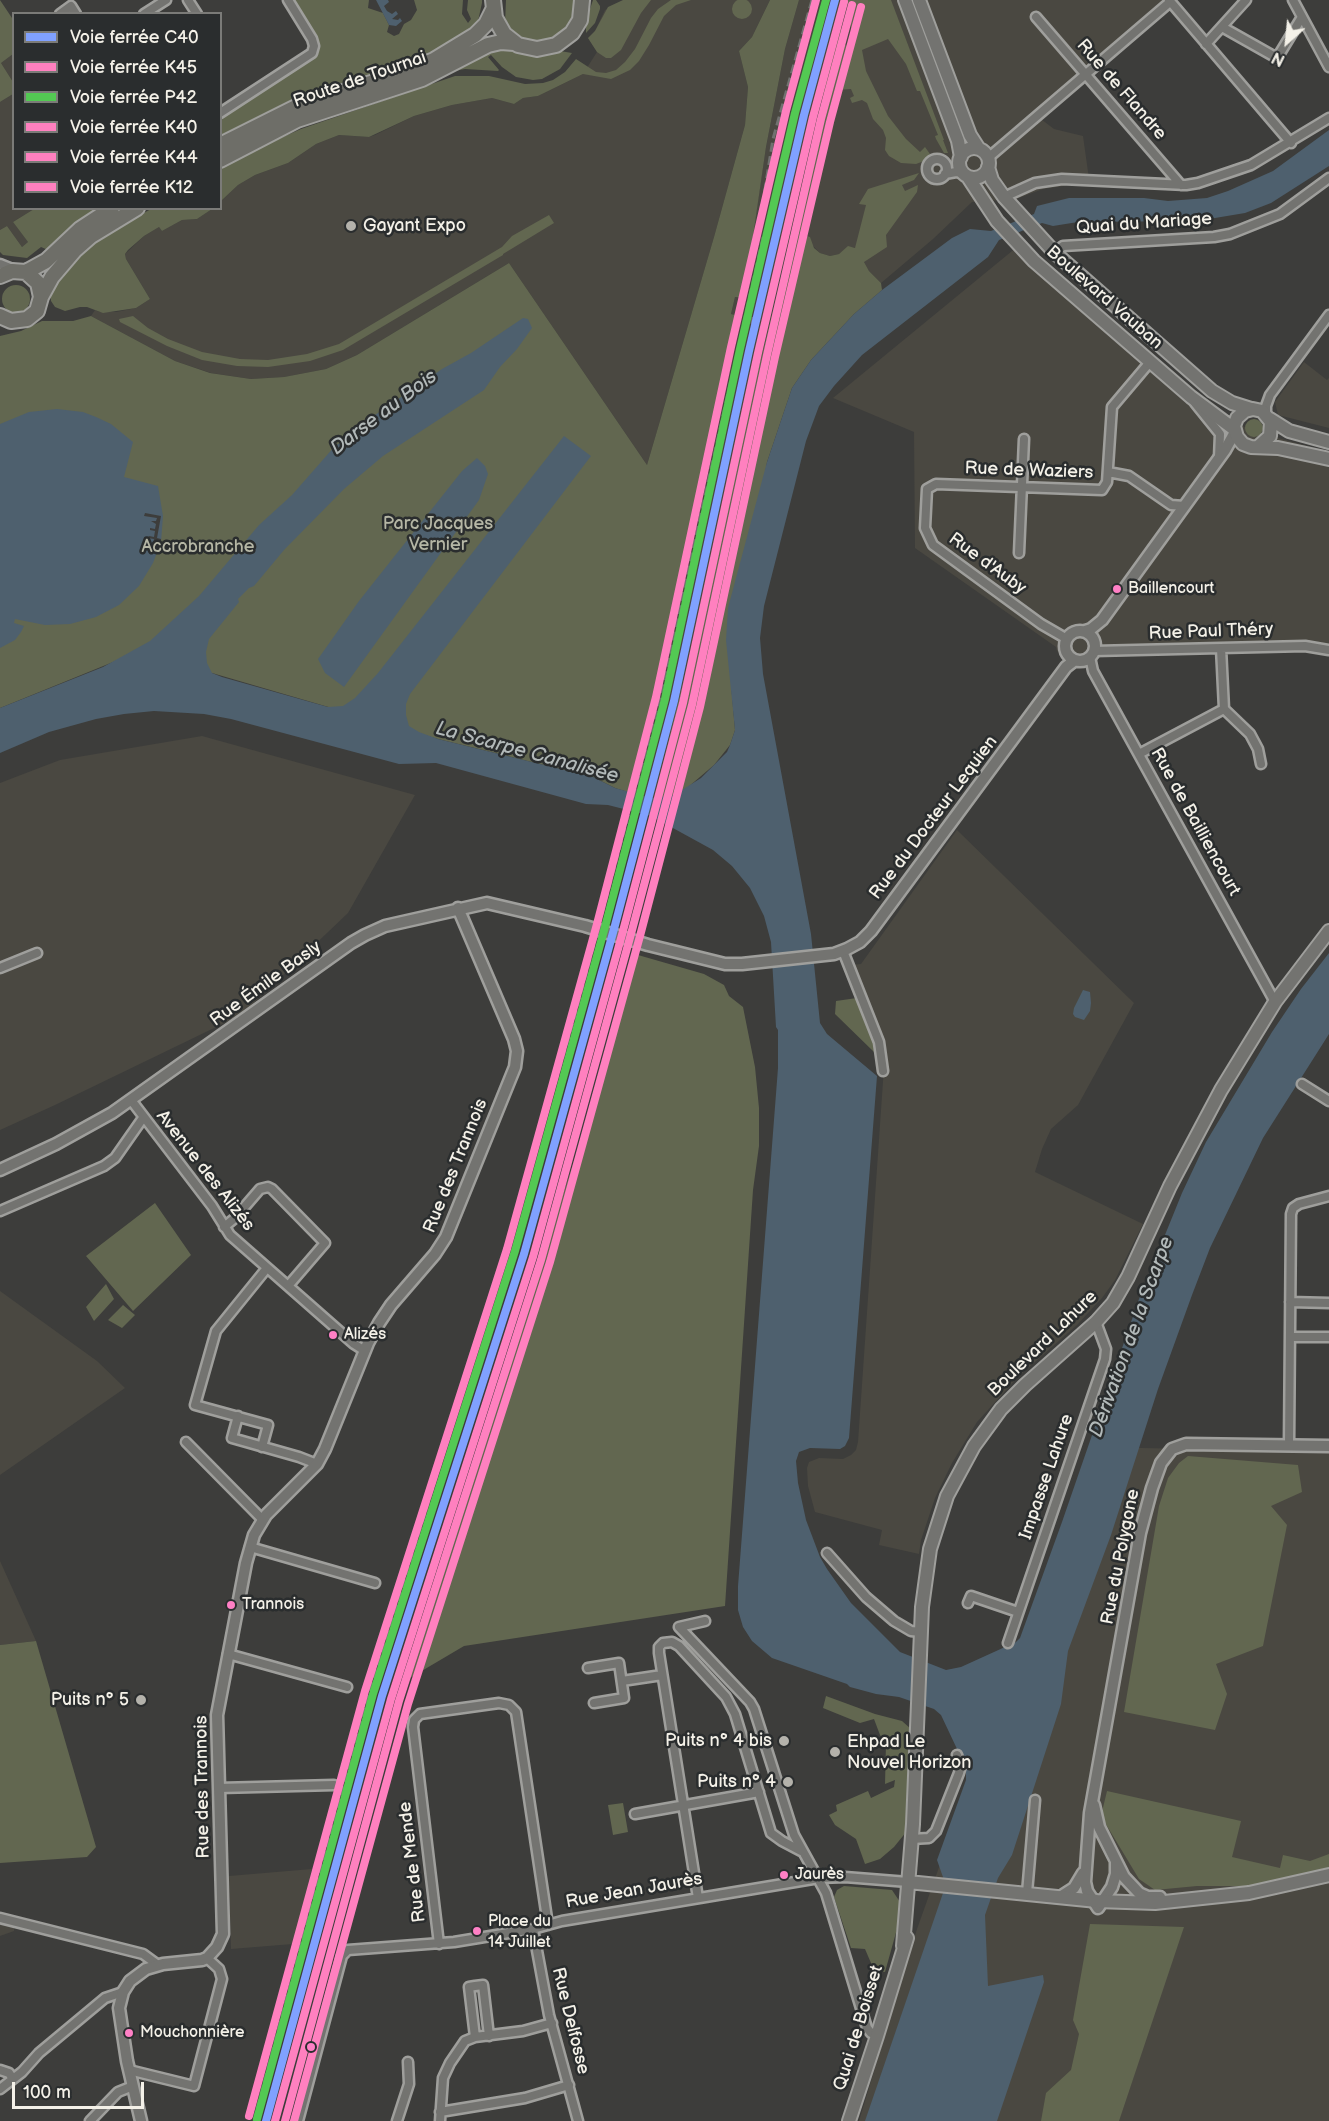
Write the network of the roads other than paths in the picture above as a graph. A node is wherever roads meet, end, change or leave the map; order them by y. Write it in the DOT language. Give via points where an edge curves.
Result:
graph roads {
  1 [pos="166,0"];
  2 [pos="288,0"];
  3 [pos="905,0"];
  4 [pos="919,0"];
  5 [pos="1246,0"];
  6 [pos="1293,0"];
  7 [pos="582,1"];
  8 [pos="1169,1"];
  9 [pos="493,3"];
  10 [pos="63,12"];
  11 [pos="75,12"];
  12 [pos="147,12"];
  13 [pos="1036,17"];
  14 [pos="1302,17"];
  15 [pos="1222,27"];
  16 [pos="514,43"];
  17 [pos="1206,44"];
  18 [pos="1329,67"];
  19 [pos="1086,75"];
  20 [pos="222,112"];
  21 [pos="1329,118"];
  22 [pos="1290,143"];
  23 [pos="222,144"];
  24 [pos="985,158"];
  25 [pos="222,159"];
  26 [pos="960,159"];
  27 [pos="943,161"];
  28 [pos="945,174"];
  29 [pos="966,175"];
  30 [pos="1329,178"];
  31 [pos="1181,185"];
  32 [pos="1004,197"];
  33 [pos="109,210"];
  34 [pos="134,210"];
  35 [pos="1055,253"];
  36 [pos="0,264"];
  37 [pos="20,271"];
  38 [pos="0,276"];
  39 [pos="42,297"];
  40 [pos="1329,315"];
  41 [pos="0,316"];
  42 [pos="17,321"];
  43 [pos="0,327"];
  44 [pos="1150,362"];
  45 [pos="1191,397"];
  46 [pos="1251,409"];
  47 [pos="1268,416"];
  48 [pos="1235,431"];
  49 [pos="1024,439"];
  50 [pos="1329,442"];
  51 [pos="1245,445"];
  52 [pos="1259,446"];
  53 [pos="1219,459"];
  54 [pos="1329,459"];
  55 [pos="1108,472"];
  56 [pos="1022,488"];
  57 [pos="926,494"];
  58 [pos="1184,506"];
  59 [pos="1019,553"];
  60 [pos="1148,557"];
  61 [pos="1102,620"];
  62 [pos="1085,632"];
  63 [pos="1067,639"];
  64 [pos="1221,648"];
  65 [pos="1093,649"];
  66 [pos="1329,650"];
  67 [pos="1066,651"];
  68 [pos="1075,660"];
  69 [pos="1058,677"];
  70 [pos="1224,709"];
  71 [pos="1139,754"];
  72 [pos="1261,764"];
  73 [pos="458,908"];
  74 [pos="1329,931"];
  75 [pos="843,951"];
  76 [pos="38,953"];
  77 [pos="766,961"];
  78 [pos="0,968"];
  79 [pos="1275,1002"];
  80 [pos="883,1071"];
  81 [pos="1302,1084"];
  82 [pos="131,1100"];
  83 [pos="1329,1101"];
  84 [pos="143,1118"];
  85 [pos="0,1170"];
  86 [pos="1329,1196"];
  87 [pos="0,1211"];
  88 [pos="224,1227"];
  89 [pos="267,1268"];
  90 [pos="288,1286"];
  91 [pos="1290,1302"];
  92 [pos="1329,1303"];
  93 [pos="1096,1322"];
  94 [pos="1290,1337"];
  95 [pos="1329,1337"];
  96 [pos="365,1351"];
  97 [pos="238,1416"];
  98 [pos="186,1442"];
  99 [pos="1289,1445"];
  100 [pos="1329,1446"];
  101 [pos="262,1447"];
  102 [pos="317,1464"];
  103 [pos="262,1519"];
  104 [pos="250,1547"];
  105 [pos="827,1553"];
  106 [pos="375,1583"];
  107 [pos="968,1603"];
  108 [pos="1018,1612"];
  109 [pos="705,1622"];
  110 [pos="921,1632"];
  111 [pos="1008,1643"];
  112 [pos="228,1654"];
  113 [pos="588,1668"];
  114 [pos="662,1675"];
  115 [pos="622,1681"];
  116 [pos="347,1687"];
  117 [pos="594,1703"];
  118 [pos="957,1755"];
  119 [pos="334,1785"];
  120 [pos="219,1788"];
  121 [pos="759,1792"];
  122 [pos="1094,1796"];
  123 [pos="1035,1800"];
  124 [pos="682,1806"];
  125 [pos="635,1814"];
  126 [pos="913,1839"];
  127 [pos="801,1851"];
  128 [pos="1116,1863"];
  129 [pos="1084,1870"];
  130 [pos="1329,1875"];
  131 [pos="819,1878"];
  132 [pos="911,1883"];
  133 [pos="1329,1883"];
  134 [pos="1003,1893"];
  135 [pos="1027,1893"];
  136 [pos="1060,1897"];
  137 [pos="698,1898"];
  138 [pos="1200,1899"];
  139 [pos="1098,1903"];
  140 [pos="0,1918"];
  141 [pos="548,1925"];
  142 [pos="533,1929"];
  143 [pos="440,1944"];
  144 [pos="207,1958"];
  145 [pos="158,1965"];
  146 [pos="123,1992"];
  147 [pos="552,2023"];
  148 [pos="489,2036"];
  149 [pos="877,2036"];
  150 [pos="475,2037"];
  151 [pos="408,2062"];
  152 [pos="0,2070"];
  153 [pos="129,2070"];
  154 [pos="13,2079"];
  155 [pos="568,2085"];
  156 [pos="133,2086"];
  157 [pos="0,2089"];
  158 [pos="440,2117"];
  159 [pos="90,2121"];
  160 [pos="141,2121"];
  161 [pos="298,2121"];
  162 [pos="398,2121"];
  163 [pos="578,2121"];
  164 [pos="849,2121"];
  1 -- 12 [label="street"];
  2 -- 20 [label="street" via="312,39 312,53"];
  3 -- 26 [label="main road" via="958,141"];
  4 -- 24 [label="main road, Boulevard Vauban" via="970,135"];
  5 -- 15 [label="street"];
  6 -- 14 [label="street"];
  7 -- 16 [label="main road, Route de Tournai" via="578,25 560,43 537,49"];
  8 -- 17 [label="street"];
  8 -- 19 [label="street"];
  9 -- 16 [label="main road" via="501,31"];
  9 -- 23 [label="main road, Route de Tournai" via="486,24 475,35 434,60 296,107"];
  10 -- 11 [label="street" via="71,6"];
  13 -- 19 [label="street, Rue de Flandre"];
  14 -- 15 [label="street" via="1277,58"];
  14 -- 18 [label="street"];
  15 -- 17 [label="street"];
  16 -- 25 [label="main road, Route de Tournai" via="488,45 422,79 304,118"];
  17 -- 22 [label="street"];
  19 -- 24 [label="street"];
  19 -- 31 [label="street, Rue de Flandre"];
  21 -- 22 [label="street"];
  22 -- 31 [label="street" via="1238,171"];
  24 -- 26 [label="main road" via="970,149"];
  24 -- 29 [label="main road" via="982,176"];
  24 -- 32 [label="main road, Boulevard Vauban" via="990,176"];
  26 -- 27 [label="street"];
  26 -- 29 [label="main road" via="960,169"];
  27 -- 28 [label="street"];
  27 -- 28 [label="street" via="933,160 927,170 936,178"];
  28 -- 29 [label="street" via="956,171"];
  29 -- 44 [label="main road, Boulevard Vauban" via="1015,242"];
  30 -- 35 [label="street, Quai du Mariage" via="1280,214 1230,234 1063,246"];
  31 -- 32 [label="street" via="1055,179"];
  32 -- 35 [label="main road, Boulevard Vauban"];
  33 -- 37 [label="main road" via="80,229 46,261"];
  34 -- 39 [label="main road" via="75,249 52,277"];
  35 -- 46 [label="main road, Boulevard Vauban" via="1212,391"];
  36 -- 37 [label="street"];
  37 -- 38 [label="main road"];
  37 -- 39 [label="main road" via="36,280"];
  39 -- 42 [label="main road" via="35,314"];
  40 -- 47 [label="street" via="1270,395"];
  41 -- 42 [label="main road"];
  42 -- 43 [label="main road"];
  44 -- 45 [label="main road, Boulevard Vauban"];
  44 -- 55 [label="street" via="1112,407"];
  45 -- 48 [label="main road, Boulevard Vauban"];
  45 -- 53 [label="street" via="1220,434"];
  46 -- 47 [label="main road"];
  46 -- 48 [label="main road" via="1238,416"];
  47 -- 50 [label="main road" via="1289,431"];
  47 -- 52 [label="main road" via="1271,433"];
  48 -- 51 [label="main road"];
  48 -- 53 [label="street"];
  49 -- 56 [label="street"];
  51 -- 52 [label="main road"];
  51 -- 60 [label="street" via="1230,455"];
  52 -- 54 [label="main road"];
  53 -- 58 [label="street"];
  55 -- 56 [label="street, Rue de Waziers" via="1107,485 1099,491"];
  55 -- 58 [label="street, Rue de Waziers" via="1133,478 1167,503"];
  56 -- 57 [label="street, Rue de Waziers" via="936,484 930,485"];
  56 -- 59 [label="street"];
  57 -- 63 [label="street, Rue d'Auby" via="925,528 933,545"];
  58 -- 60 [label="street"];
  60 -- 61 [label="street"];
  61 -- 62 [label="street"];
  61 -- 65 [label="street"];
  62 -- 63 [label="street" via="1076,631"];
  62 -- 65 [label="street" via="1091,635"];
  63 -- 67 [label="street"];
  64 -- 65 [label="street, Rue Paul Théry"];
  64 -- 66 [label="street, Rue Paul Théry" via="1305,646"];
  64 -- 70 [label="street"];
  65 -- 68 [label="street" via="1084,660"];
  65 -- 71 [label="street, Rue de Bailliencourt" via="1094,671"];
  67 -- 68 [label="street"];
  67 -- 69 [label="street, Rue du Docteur Lequien"];
  68 -- 69 [label="street, Rue du Docteur Lequien"];
  69 -- 75 [label="street, Rue du Docteur Lequien" via="871,931"];
  70 -- 71 [label="street"];
  70 -- 72 [label="street" via="1250,734"];
  71 -- 79 [label="street, Rue de Bailliencourt"];
  73 -- 77 [label="street, Rue Émile Basly" via="491,903 718,963"];
  73 -- 82 [label="street, Rue Émile Basly" via="364,935"];
  73 -- 96 [label="street, Rue des Trannois" via="514,1039 516,1061 446,1238 390,1305"];
  74 -- 79 [label="main road, Boulevard Lahure"];
  75 -- 77 [label="street, Rue du Docteur Lequien"];
  75 -- 80 [label="street" via="879,1042"];
  76 -- 78 [label="street"];
  79 -- 93 [label="main road, Boulevard Lahure" via="1199,1130 1124,1285"];
  81 -- 83 [label="street"];
  82 -- 84 [label="street, Avenue des Alizés"];
  82 -- 85 [label="street, Rue Émile Basly" via="72,1136"];
  84 -- 87 [label="street" via="118,1154 104,1166"];
  84 -- 88 [label="street, Avenue des Alizés"];
  86 -- 91 [label="street" via="1299,1204 1292,1211"];
  88 -- 89 [label="street, Avenue des Alizés"];
  88 -- 90 [label="street" via="260,1189 272,1189 325,1243"];
  89 -- 90 [label="street, Avenue des Alizés"];
  89 -- 97 [label="street" via="216,1331 195,1405"];
  90 -- 96 [label="street, Avenue des Alizés"];
  91 -- 92 [label="street"];
  91 -- 94 [label="street"];
  93 -- 108 [label="street, Impasse Lahure" via="1106,1349 1105,1359"];
  93 -- 110 [label="main road, Boulevard Lahure" via="1014,1395 965,1461 944,1504 930,1549"];
  94 -- 95 [label="street"];
  94 -- 99 [label="street"];
  96 -- 102 [label="street, Rue des Trannois"];
  97 -- 101 [label="street" via="232,1438"];
  97 -- 101 [label="street" via="268,1425"];
  98 -- 103 [label="street"];
  99 -- 100 [label="street, Rue du Polygone"];
  99 -- 122 [label="street, Rue du Polygone" via="1181,1445 1172,1449 1161,1463 1140,1533"];
  101 -- 102 [label="street"];
  102 -- 103 [label="street, Rue des Trannois"];
  103 -- 104 [label="street, Rue des Trannois"];
  104 -- 106 [label="street"];
  104 -- 112 [label="street, Rue des Trannois"];
  105 -- 110 [label="street" via="866,1597 894,1621"];
  107 -- 108 [label="street" via="971,1596"];
  108 -- 111 [label="street, Impasse Lahure"];
  109 -- 127 [label="street" via="679,1628 752,1705"];
  110 -- 126 [label="main road, Boulevard Lahure"];
  112 -- 116 [label="street"];
  112 -- 120 [label="street, Rue des Trannois" via="216,1723"];
  113 -- 115 [label="street" via="620,1663"];
  114 -- 115 [label="street"];
  114 -- 121 [label="street" via="659,1649 670,1642 726,1697"];
  114 -- 124 [label="street"];
  115 -- 117 [label="street" via="624,1698"];
  118 -- 126 [label="street" via="959,1773 936,1831 929,1838"];
  119 -- 120 [label="street"];
  120 -- 144 [label="street, Rue des Trannois" via="224,1930"];
  121 -- 124 [label="street"];
  121 -- 127 [label="street" via="771,1833"];
  122 -- 128 [label="street, Rue du Polygone" via="1099,1827"];
  122 -- 129 [label="street, Rue du Polygone"];
  123 -- 135 [label="street"];
  124 -- 125 [label="street"];
  124 -- 137 [label="street"];
  126 -- 132 [label="main road, Boulevard Lahure"];
  127 -- 131 [label="street"];
  128 -- 138 [label="street, Rue du Polygone" via="1128,1882 1144,1896"];
  128 -- 139 [label="street" via="1113,1883"];
  129 -- 136 [label="street" via="1074,1888"];
  129 -- 139 [label="street, Rue du Polygone" via="1086,1889"];
  130 -- 138 [label="main road" via="1273,1889"];
  131 -- 132 [label="street, Rue Jean Jaurès"];
  131 -- 137 [label="street, Rue Jean Jaurès"];
  131 -- 149 [label="street" via="867,2028"];
  132 -- 134 [label="main road, Rue Jean Jaurès"];
  132 -- 149 [label="main road, Quai de Boisset" via="910,1926"];
  133 -- 139 [label="main road" via="1194,1907 1145,1910"];
  134 -- 135 [label="main road"];
  134 -- 139 [label="main road"];
  135 -- 136 [label="main road"];
  136 -- 139 [label="main road"];
  137 -- 141 [label="street, Rue Jean Jaurès"];
  138 -- 139 [label="main road"];
  140 -- 145 [label="street" via="142,1954"];
  141 -- 142 [label="street, Rue Jean Jaurès"];
  141 -- 143 [label="street, Rue de Mende" via="516,1712 503,1703 420,1714 413,1723"];
  142 -- 143 [label="street, Rue Jean Jaurès"];
  142 -- 147 [label="street, Rue Delfosse"];
  143 -- 161 [label="street, Rue Jean Jaurès" via="345,1951"];
  144 -- 145 [label="street"];
  144 -- 153 [label="street" via="219,1969 222,1979 194,2086"];
  145 -- 146 [label="street" via="135,1976"];
  146 -- 153 [label="street" via="119,2008"];
  146 -- 154 [label="street" via="105,1998"];
  147 -- 148 [label="street"];
  147 -- 155 [label="street, Rue Delfosse"];
  148 -- 150 [label="street"];
  148 -- 150 [label="street" via="483,1985 468,1987"];
  149 -- 164 [label="main road, Quai de Boisset"];
  150 -- 158 [label="street" via="462,2044 448,2068 441,2088"];
  151 -- 162 [label="street" via="409,2084"];
  152 -- 154 [label="street"];
  153 -- 156 [label="street"];
  154 -- 157 [label="street"];
  155 -- 158 [label="street"];
  155 -- 163 [label="street, Rue Delfosse"];
  156 -- 159 [label="street" via="118,2092"];
  156 -- 160 [label="street"];
}
